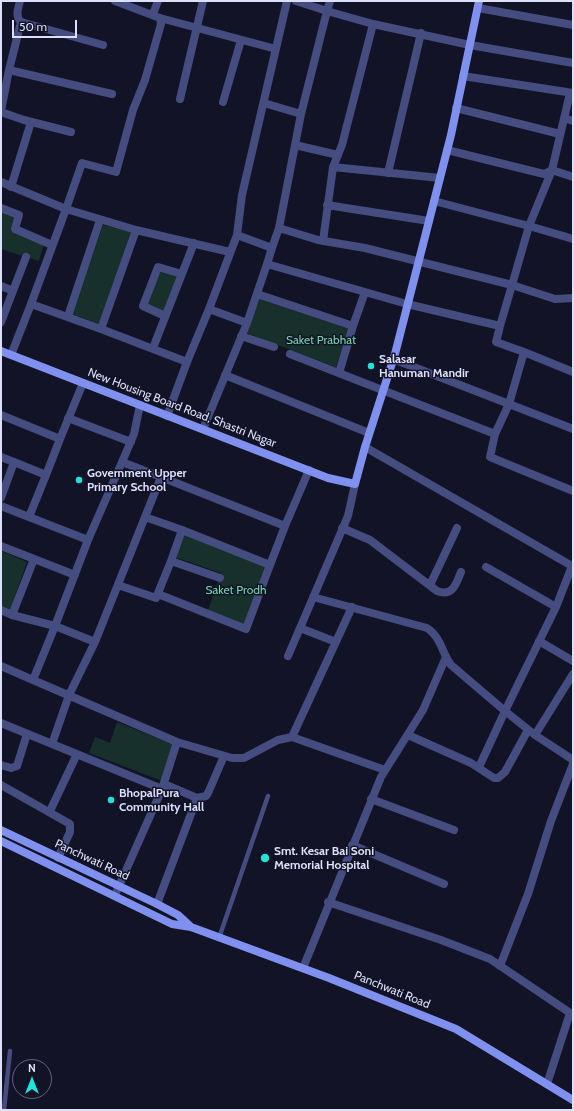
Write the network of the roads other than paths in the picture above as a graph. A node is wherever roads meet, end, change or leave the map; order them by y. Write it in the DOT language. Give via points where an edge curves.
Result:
graph roads {
  1 [pos="20,1"];
  2 [pos="115,1"];
  3 [pos="158,1"];
  4 [pos="203,1"];
  5 [pos="287,1"];
  6 [pos="296,1"];
  7 [pos="330,1"];
  8 [pos="479,5"];
  9 [pos="327,10"];
  10 [pos="156,16"];
  11 [pos="21,22"];
  12 [pos="373,24"];
  13 [pos="573,25"];
  14 [pos="197,28"];
  15 [pos="421,33"];
  16 [pos="241,40"];
  17 [pos="103,45"];
  18 [pos="470,45"];
  19 [pos="276,49"];
  20 [pos="573,63"];
  21 [pos="10,70"];
  22 [pos="463,76"];
  23 [pos="571,93"];
  24 [pos="112,94"];
  25 [pos="180,98"];
  26 [pos="223,102"];
  27 [pos="264,103"];
  28 [pos="456,108"];
  29 [pos="1,112"];
  30 [pos="301,114"];
  31 [pos="564,118"];
  32 [pos="573,121"];
  33 [pos="31,122"];
  34 [pos="71,132"];
  35 [pos="560,134"];
  36 [pos="295,145"];
  37 [pos="447,150"];
  38 [pos="338,155"];
  39 [pos="333,167"];
  40 [pos="552,170"];
  41 [pos="388,172"];
  42 [pos="573,177"];
  43 [pos="440,178"];
  44 [pos="1,182"];
  45 [pos="11,187"];
  46 [pos="434,201"];
  47 [pos="327,205"];
  48 [pos="1,208"];
  49 [pos="66,209"];
  50 [pos="100,220"];
  51 [pos="429,221"];
  52 [pos="529,226"];
  53 [pos="279,228"];
  54 [pos="136,230"];
  55 [pos="237,235"];
  56 [pos="573,239"];
  57 [pos="323,241"];
  58 [pos="194,243"];
  59 [pos="52,245"];
  60 [pos="272,248"];
  61 [pos="230,252"];
  62 [pos="26,257"];
  63 [pos="418,261"];
  64 [pos="267,264"];
  65 [pos="182,274"];
  66 [pos="512,285"];
  67 [pos="1,286"];
  68 [pos="13,291"];
  69 [pos="365,292"];
  70 [pos="256,294"];
  71 [pos="573,298"];
  72 [pos="32,304"];
  73 [pos="408,304"];
  74 [pos="209,309"];
  75 [pos="68,316"];
  76 [pos="165,316"];
  77 [pos="1,322"];
  78 [pos="246,323"];
  79 [pos="353,326"];
  80 [pos="500,326"];
  81 [pos="101,329"];
  82 [pos="241,336"];
  83 [pos="153,348"];
  84 [pos="274,348"];
  85 [pos="1,351"];
  86 [pos="524,352"];
  87 [pos="290,354"];
  88 [pos="11,355"];
  89 [pos="393,359"];
  90 [pos="187,362"];
  91 [pos="573,372"];
  92 [pos="339,373"];
  93 [pos="225,375"];
  94 [pos="83,383"];
  95 [pos="383,391"];
  96 [pos="509,404"];
  97 [pos="140,405"];
  98 [pos="1,415"];
  99 [pos="167,416"];
  100 [pos="68,418"];
  101 [pos="573,429"];
  102 [pos="203,430"];
  103 [pos="369,433"];
  104 [pos="495,434"];
  105 [pos="60,438"];
  106 [pos="130,442"];
  107 [pos="365,447"];
  108 [pos="1,457"];
  109 [pos="14,462"];
  110 [pos="122,462"];
  111 [pos="309,470"];
  112 [pos="46,475"];
  113 [pos="161,477"];
  114 [pos="355,484"];
  115 [pos="573,490"];
  116 [pos="1,498"];
  117 [pos="1,506"];
  118 [pos="29,517"];
  119 [pos="145,517"];
  120 [pos="286,526"];
  121 [pos="342,528"];
  122 [pos="457,528"];
  123 [pos="182,530"];
  124 [pos="88,540"];
  125 [pos="1,546"];
  126 [pos="34,559"];
  127 [pos="171,561"];
  128 [pos="270,565"];
  129 [pos="573,565"];
  130 [pos="486,567"];
  131 [pos="461,572"];
  132 [pos="75,575"];
  133 [pos="220,578"];
  134 [pos="118,585"];
  135 [pos="430,585"];
  136 [pos="158,594"];
  137 [pos="313,597"];
  138 [pos="352,607"];
  139 [pos="556,607"];
  140 [pos="1,610"];
  141 [pos="12,615"];
  142 [pos="55,626"];
  143 [pos="300,628"];
  144 [pos="539,641"];
  145 [pos="95,642"];
  146 [pos="336,642"];
  147 [pos="288,656"];
  148 [pos="446,657"];
  149 [pos="573,661"];
  150 [pos="1,666"];
  151 [pos="573,674"];
  152 [pos="33,680"];
  153 [pos="69,696"];
  154 [pos="505,711"];
  155 [pos="1,723"];
  156 [pos="532,733"];
  157 [pos="28,734"];
  158 [pos="408,735"];
  159 [pos="292,737"];
  160 [pos="177,742"];
  161 [pos="52,744"];
  162 [pos="77,754"];
  163 [pos="224,756"];
  164 [pos="573,760"];
  165 [pos="573,764"];
  166 [pos="1,765"];
  167 [pos="479,767"];
  168 [pos="384,770"];
  169 [pos="1,785"];
  170 [pos="162,787"];
  171 [pos="268,796"];
  172 [pos="197,798"];
  173 [pos="371,799"];
  174 [pos="50,811"];
  175 [pos="1,830"];
  176 [pos="454,830"];
  177 [pos="1,841"];
  178 [pos="352,845"];
  179 [pos="58,858"];
  180 [pos="444,884"];
  181 [pos="119,886"];
  182 [pos="115,896"];
  183 [pos="328,902"];
  184 [pos="157,904"];
  185 [pos="191,927"];
  186 [pos="219,938"];
  187 [pos="500,966"];
  188 [pos="303,968"];
  189 [pos="571,1014"];
  190 [pos="10,1051"];
  191 [pos="547,1084"];
  192 [pos="573,1100"];
  193 [pos="4,1110"];
  1 -- 11 [label="street" via="17,12"];
  2 -- 10 [label="street"];
  3 -- 10 [label="street"];
  4 -- 14 [label="street"];
  5 -- 19 [label="street"];
  6 -- 9 [label="street"];
  7 -- 9 [label="street"];
  8 -- 13 [label="street"];
  8 -- 18 [label="street"];
  9 -- 12 [label="street"];
  9 -- 30 [label="street"];
  10 -- 14 [label="street"];
  10 -- 49 [label="street" via="161,24 116,172 82,163"];
  11 -- 17 [label="street"];
  11 -- 21 [label="street"];
  12 -- 15 [label="street"];
  12 -- 38 [label="street"];
  14 -- 16 [label="street"];
  14 -- 25 [label="street"];
  15 -- 18 [label="street"];
  15 -- 41 [label="street"];
  16 -- 19 [label="street"];
  16 -- 26 [label="street"];
  18 -- 20 [label="street"];
  18 -- 22 [label="street"];
  19 -- 27 [label="street"];
  21 -- 24 [label="street"];
  21 -- 29 [label="street"];
  22 -- 23 [label="street"];
  22 -- 28 [label="street"];
  23 -- 31 [label="street"];
  27 -- 30 [label="street"];
  27 -- 55 [label="street" via="242,195"];
  28 -- 35 [label="street"];
  28 -- 37 [label="street"];
  29 -- 33 [label="street"];
  30 -- 36 [label="street"];
  31 -- 32 [label="street"];
  31 -- 35 [label="street"];
  33 -- 34 [label="street"];
  33 -- 45 [label="street"];
  35 -- 40 [label="street"];
  36 -- 38 [label="street"];
  36 -- 53 [label="street"];
  37 -- 40 [label="street" via="544,174"];
  37 -- 43 [label="street"];
  38 -- 39 [label="street"];
  39 -- 41 [label="street"];
  39 -- 47 [label="street"];
  40 -- 42 [label="street"];
  40 -- 52 [label="street"];
  41 -- 43 [label="street"];
  43 -- 46 [label="street"];
  44 -- 45 [label="street"];
  45 -- 49 [label="street"];
  46 -- 51 [label="street"];
  46 -- 52 [label="street"];
  47 -- 51 [label="street"];
  47 -- 57 [label="street"];
  48 -- 59 [label="street" via="19,215 15,230"];
  49 -- 50 [label="street"];
  49 -- 59 [label="street"];
  50 -- 54 [label="street"];
  50 -- 75 [label="street"];
  51 -- 63 [label="street"];
  52 -- 56 [label="street"];
  52 -- 66 [label="street"];
  53 -- 57 [label="street"];
  53 -- 60 [label="street"];
  54 -- 58 [label="street"];
  54 -- 81 [label="street"];
  55 -- 60 [label="street"];
  55 -- 61 [label="street"];
  57 -- 63 [label="street"];
  58 -- 61 [label="street"];
  58 -- 65 [label="street"];
  59 -- 72 [label="street"];
  60 -- 64 [label="street"];
  61 -- 74 [label="street"];
  62 -- 68 [label="street"];
  63 -- 66 [label="street"];
  63 -- 73 [label="street"];
  64 -- 69 [label="street"];
  64 -- 70 [label="street"];
  65 -- 76 [label="street"];
  65 -- 76 [label="street" via="158,268 143,306"];
  66 -- 71 [label="street" via="556,299"];
  66 -- 80 [label="street"];
  67 -- 68 [label="street"];
  68 -- 77 [label="street"];
  69 -- 73 [label="street"];
  69 -- 79 [label="street"];
  70 -- 78 [label="street"];
  70 -- 79 [label="street"];
  72 -- 75 [label="street"];
  72 -- 88 [label="street"];
  73 -- 80 [label="street"];
  73 -- 89 [label="street"];
  74 -- 78 [label="street"];
  74 -- 90 [label="street"];
  75 -- 81 [label="street"];
  76 -- 83 [label="street"];
  78 -- 82 [label="street"];
  79 -- 92 [label="street"];
  80 -- 86 [label="street" via="496,342"];
  81 -- 83 [label="street"];
  82 -- 84 [label="street"];
  82 -- 93 [label="street"];
  83 -- 90 [label="street"];
  85 -- 88 [label="street, New Housing Board Road, Shastri Nagar"];
  86 -- 91 [label="street"];
  86 -- 96 [label="street"];
  87 -- 92 [label="street"];
  88 -- 94 [label="street, New Housing Board Road, Shastri Nagar"];
  89 -- 95 [label="street"];
  89 -- 96 [label="street"];
  90 -- 99 [label="street"];
  92 -- 95 [label="street"];
  93 -- 102 [label="street"];
  93 -- 103 [label="street"];
  94 -- 97 [label="street, New Housing Board Road, Shastri Nagar"];
  94 -- 100 [label="street"];
  95 -- 103 [label="street"];
  95 -- 104 [label="street"];
  96 -- 101 [label="street"];
  96 -- 104 [label="street"];
  97 -- 99 [label="street, New Housing Board Road, Shastri Nagar"];
  97 -- 106 [label="street"];
  98 -- 105 [label="street"];
  99 -- 102 [label="street, New Housing Board Road, Shastri Nagar"];
  100 -- 105 [label="street"];
  100 -- 106 [label="street"];
  102 -- 111 [label="street, New Housing Board Road, Shastri Nagar"];
  103 -- 107 [label="street"];
  104 -- 115 [label="street" via="490,457"];
  105 -- 112 [label="street"];
  106 -- 110 [label="street"];
  107 -- 114 [label="street"];
  107 -- 129 [label="street"];
  108 -- 109 [label="street"];
  109 -- 112 [label="street"];
  109 -- 116 [label="street"];
  110 -- 113 [label="street"];
  110 -- 124 [label="street"];
  111 -- 114 [label="street, New Housing Board Road, Shastri Nagar" via="328,478"];
  111 -- 120 [label="street"];
  112 -- 118 [label="street"];
  113 -- 119 [label="street"];
  113 -- 120 [label="street"];
  114 -- 121 [label="street" via="348,516"];
  117 -- 118 [label="street"];
  118 -- 124 [label="street"];
  119 -- 123 [label="street"];
  119 -- 134 [label="street"];
  120 -- 128 [label="street"];
  121 -- 135 [label="street" via="370,540"];
  121 -- 137 [label="street"];
  122 -- 135 [label="street"];
  123 -- 127 [label="street"];
  123 -- 128 [label="street"];
  124 -- 132 [label="street"];
  125 -- 126 [label="street"];
  126 -- 132 [label="street"];
  126 -- 141 [label="street"];
  127 -- 133 [label="street"];
  127 -- 136 [label="street"];
  128 -- 136 [label="street" via="246,629"];
  129 -- 139 [label="street"];
  130 -- 139 [label="street"];
  131 -- 135 [label="street" via="449,592 442,593"];
  132 -- 142 [label="street"];
  134 -- 136 [label="street" via="156,598"];
  134 -- 145 [label="street"];
  137 -- 138 [label="street"];
  137 -- 143 [label="street"];
  138 -- 146 [label="street"];
  138 -- 148 [label="street" via="427,628 435,633"];
  139 -- 144 [label="street"];
  140 -- 141 [label="street"];
  141 -- 142 [label="street"];
  142 -- 145 [label="street"];
  142 -- 152 [label="street"];
  143 -- 146 [label="street"];
  143 -- 147 [label="street"];
  144 -- 149 [label="street"];
  144 -- 154 [label="street"];
  145 -- 153 [label="street"];
  146 -- 159 [label="street"];
  148 -- 154 [label="street" via="452,666"];
  148 -- 158 [label="street" via="423,710"];
  150 -- 152 [label="street"];
  151 -- 156 [label="street"];
  152 -- 153 [label="street"];
  153 -- 160 [label="street"];
  153 -- 161 [label="street"];
  154 -- 156 [label="street"];
  154 -- 167 [label="street"];
  155 -- 157 [label="street"];
  156 -- 164 [label="street"];
  156 -- 167 [label="street" via="502,776 494,778"];
  157 -- 161 [label="street"];
  157 -- 166 [label="street" via="17,766 11,768"];
  158 -- 167 [label="street"];
  158 -- 168 [label="street"];
  159 -- 163 [label="street" via="278,740 244,758"];
  159 -- 168 [label="street"];
  160 -- 163 [label="street"];
  160 -- 170 [label="street"];
  161 -- 162 [label="street"];
  162 -- 170 [label="street"];
  162 -- 174 [label="street"];
  163 -- 172 [label="street" via="208,793"];
  165 -- 187 [label="street"];
  168 -- 173 [label="street"];
  169 -- 174 [label="street"];
  170 -- 172 [label="street"];
  170 -- 181 [label="street"];
  171 -- 186 [label="lane"];
  172 -- 184 [label="street"];
  173 -- 176 [label="street"];
  173 -- 178 [label="street"];
  174 -- 179 [label="street" via="68,821 71,826"];
  175 -- 179 [label="street, Panchwati Road"];
  177 -- 182 [label="street, Panchwati Road"];
  178 -- 180 [label="street"];
  178 -- 183 [label="street"];
  179 -- 181 [label="street, Panchwati Road"];
  181 -- 182 [label="street"];
  181 -- 184 [label="street, Panchwati Road"];
  182 -- 185 [label="street, Panchwati Road" via="172,924"];
  183 -- 187 [label="street" via="441,940 490,959"];
  183 -- 188 [label="street"];
  184 -- 185 [label="street, Panchwati Road" via="178,915"];
  185 -- 186 [label="street, Panchwati Road"];
  186 -- 188 [label="street, Panchwati Road"];
  187 -- 189 [label="street"];
  188 -- 191 [label="street, Panchwati Road" via="456,1029"];
  189 -- 191 [label="street"];
  190 -- 193 [label="lane"];
  191 -- 192 [label="street, Panchwati Road"];
}
